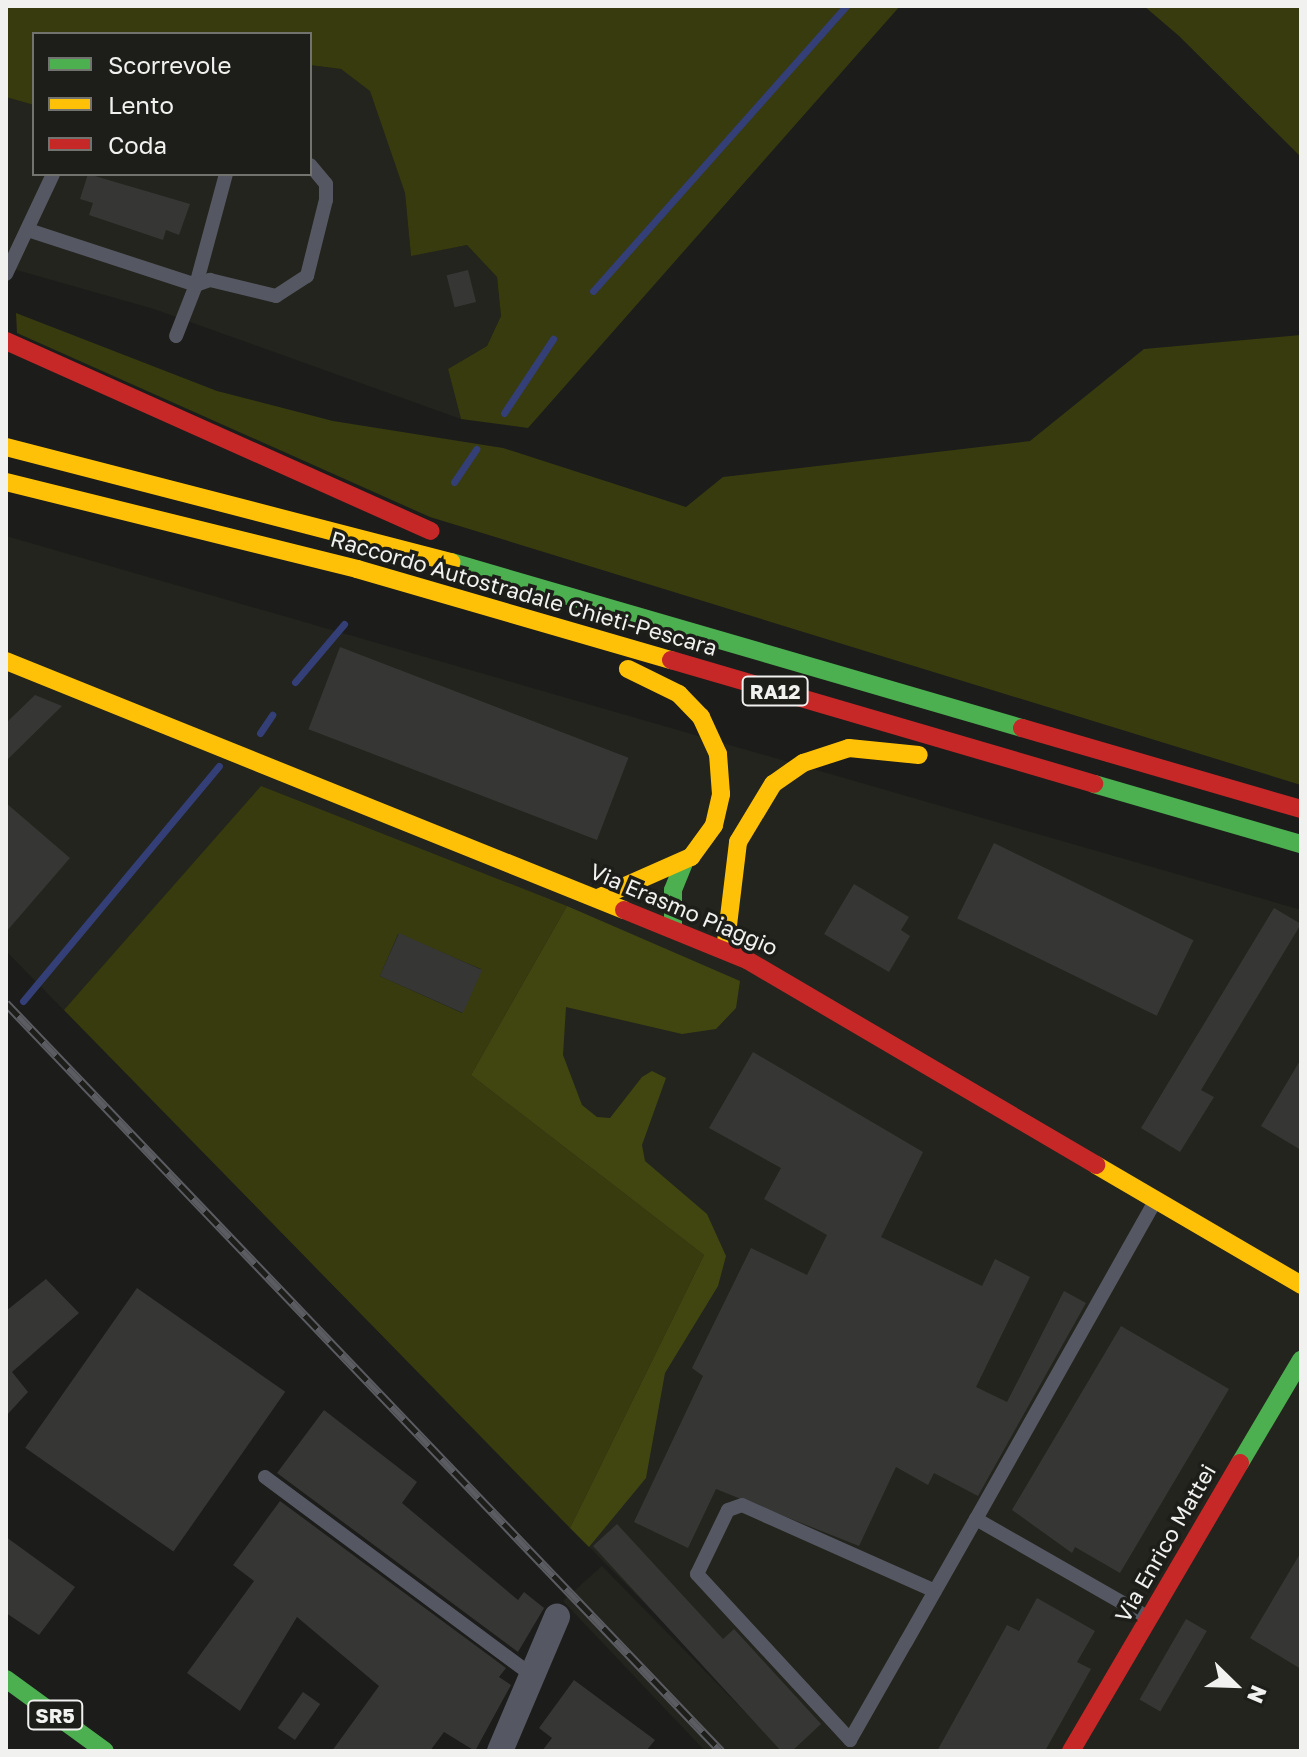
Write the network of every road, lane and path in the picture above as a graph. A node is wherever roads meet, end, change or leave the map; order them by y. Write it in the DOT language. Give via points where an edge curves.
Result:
graph roads {
  1 [pos="312,167"];
  2 [pos="52,176"];
  3 [pos="225,176"];
  4 [pos="28,230"];
  5 [pos="6,274"];
  6 [pos="196,285"];
  7 [pos="176,336"];
  8 [pos="6,341"];
  9 [pos="6,447"];
  10 [pos="6,482"];
  11 [pos="568,594"];
  12 [pos="491,608"];
  13 [pos="6,661"];
  14 [pos="959,767"];
  15 [pos="1060,773"];
  16 [pos="1027,788"];
  17 [pos="1301,809"];
  18 [pos="1301,844"];
  19 [pos="684,863"];
  20 [pos="598,898"];
  21 [pos="673,928"];
  22 [pos="725,950"];
  23 [pos="1156,1199"];
  24 [pos="1301,1285"];
  25 [pos="1301,1360"];
  26 [pos="265,1477"];
  27 [pos="976,1519"];
  28 [pos="935,1591"];
  29 [pos="557,1617"];
  30 [pos="1149,1618"];
  31 [pos="532,1675"];
  32 [pos="6,1679"];
  33 [pos="105,1751"];
  34 [pos="500,1751"];
  35 [pos="1071,1751"];
  1 -- 6 [label="lane" via="326,184 326,200 307,276 276,296 210,280"];
  2 -- 4 [label="lane"];
  3 -- 6 [label="lane"];
  4 -- 5 [label="lane"];
  4 -- 6 [label="lane"];
  6 -- 7 [label="lane"];
  8 -- 11 [label="main road" via="395,517 540,568"];
  9 -- 11 [label="main road, Raccordo Autostradale Chieti-Pescara / RA12" via="161,481"];
  10 -- 12 [label="main road, Raccordo Autostradale Chieti-Pescara / RA12" via="235,535"];
  11 -- 17 [label="main road, Raccordo Autostradale Chieti-Pescara / RA12"];
  12 -- 15 [label="main road, Raccordo Autostradale Chieti-Pescara / RA12"];
  12 -- 19 [label="main road" via="520,637 636,671 679,694 701,717 718,754 721,794 714,825"];
  13 -- 20 [label="main road, Via Erasmo Piaggio"];
  14 -- 22 [label="main road" via="862,747 787,773 743,827"];
  15 -- 16 [label="main road"];
  15 -- 18 [label="main road, Raccordo Autostradale Chieti-Pescara / RA12"];
  19 -- 20 [label="main road"];
  19 -- 21 [label="main road" via="673,890"];
  20 -- 21 [label="main road, Via Erasmo Piaggio"];
  21 -- 22 [label="main road, Via Erasmo Piaggio"];
  22 -- 23 [label="main road, Via Erasmo Piaggio"];
  23 -- 24 [label="main road, Via Erasmo Piaggio"];
  23 -- 27 [label="lane"];
  25 -- 30 [label="main road, Via Enrico Mattei"];
  26 -- 31 [label="lane"];
  27 -- 28 [label="lane"];
  27 -- 30 [label="lane"];
  28 -- 28 [label="lane" via="850,1740 697,1574 728,1510 742,1505"];
  29 -- 31 [label="street"];
  30 -- 35 [label="main road, Via Enrico Mattei"];
  31 -- 34 [label="street"];
  32 -- 33 [label="main road, SR5"];
}
